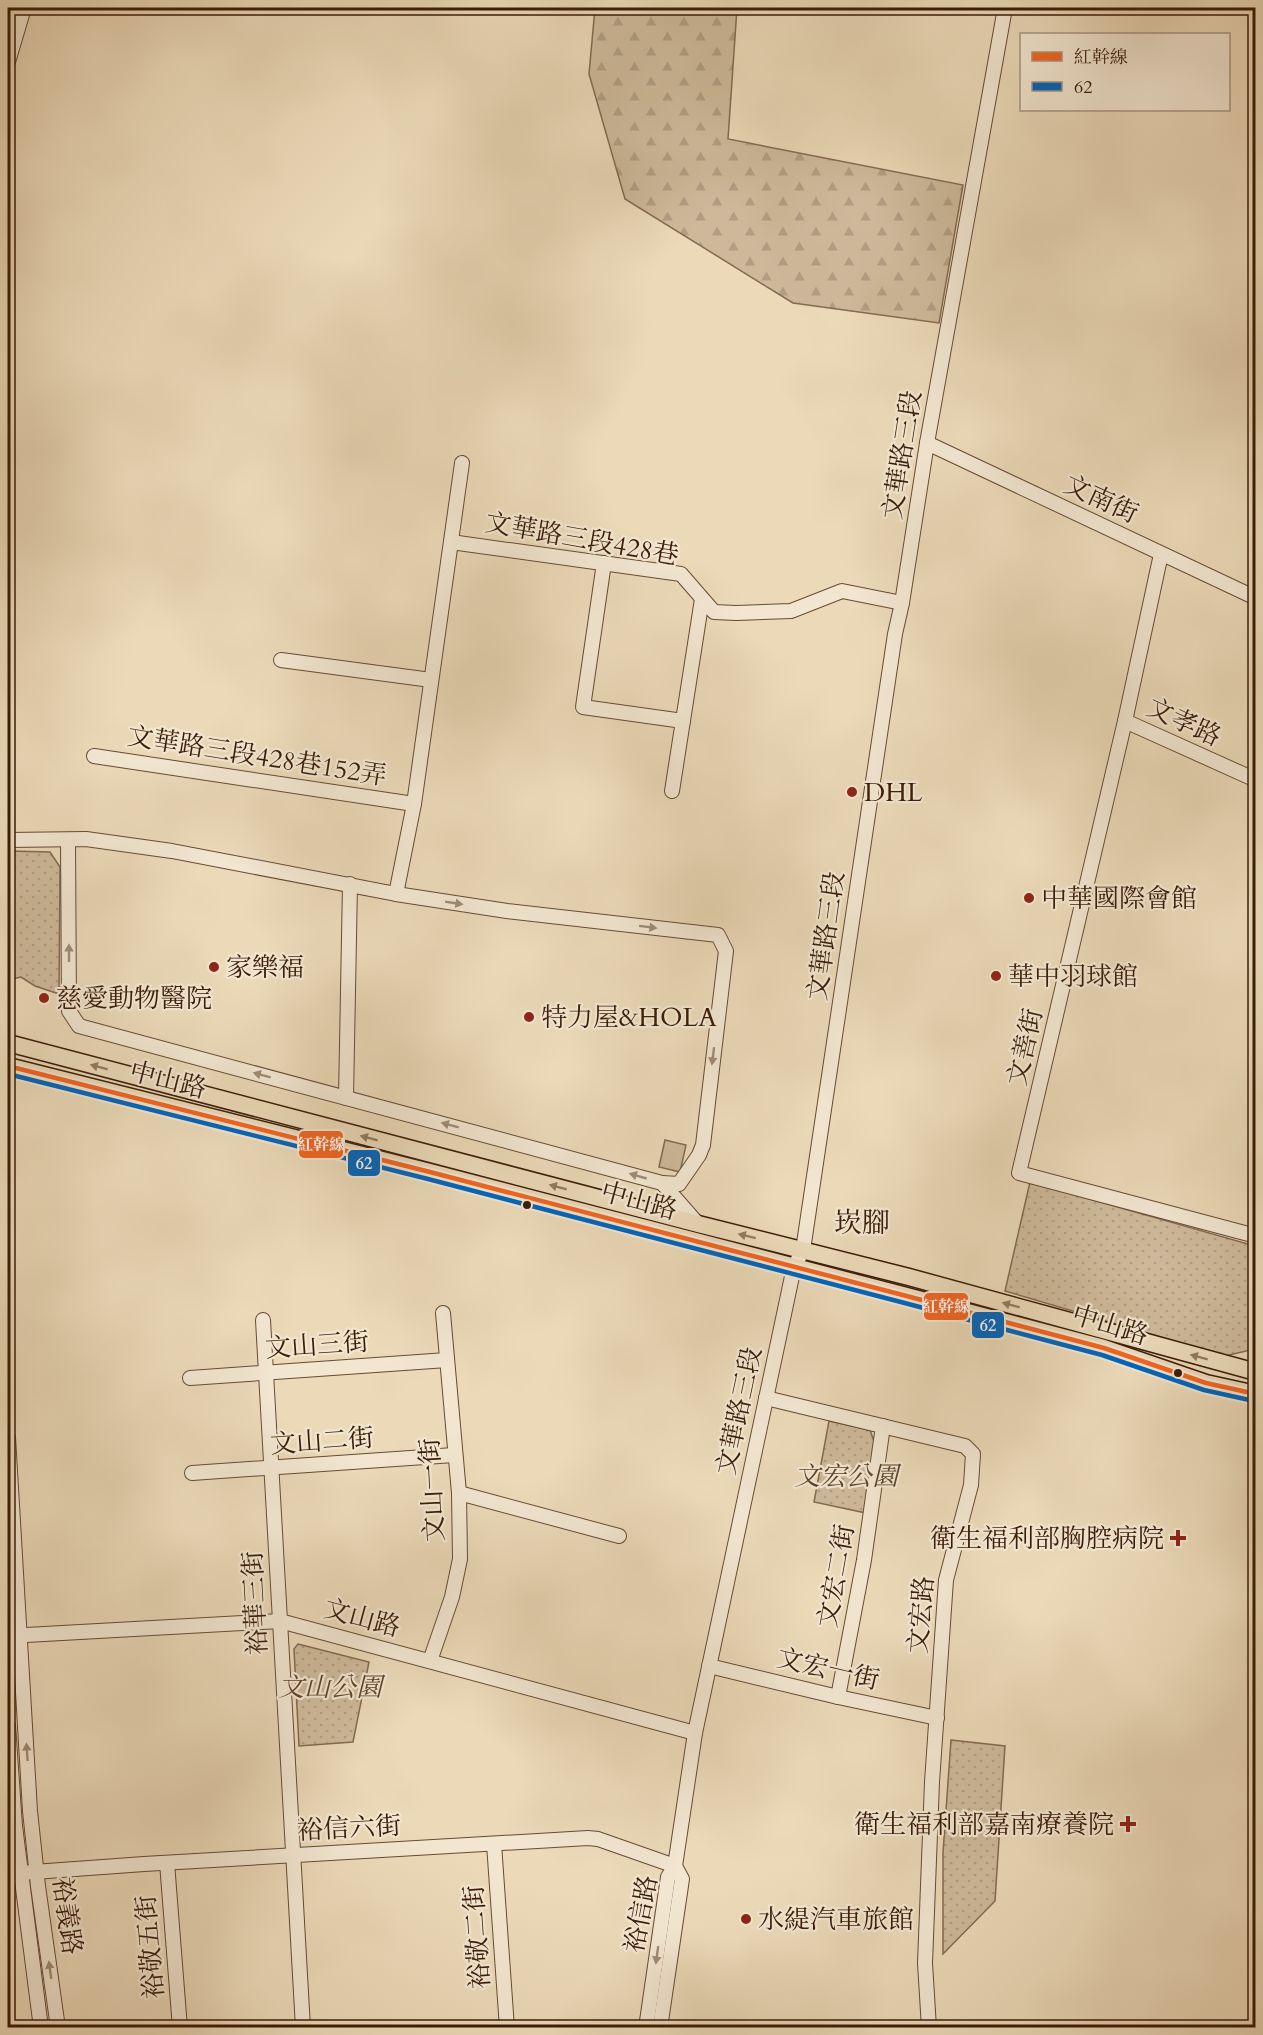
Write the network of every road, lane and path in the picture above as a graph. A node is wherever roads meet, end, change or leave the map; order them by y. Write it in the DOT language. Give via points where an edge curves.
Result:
graph roads {
  1 [pos="24,8"];
  2 [pos="1005,8"];
  3 [pos="8,62"];
  4 [pos="927,443"];
  5 [pos="462,463"];
  6 [pos="451,542"];
  7 [pos="1161,554"];
  8 [pos="604,563"];
  9 [pos="1256,598"];
  10 [pos="702,599"];
  11 [pos="902,603"];
  12 [pos="281,660"];
  13 [pos="431,680"];
  14 [pos="683,721"];
  15 [pos="1125,721"];
  16 [pos="94,756"];
  17 [pos="1256,780"];
  18 [pos="672,790"];
  19 [pos="414,804"];
  20 [pos="8,840"];
  21 [pos="68,840"];
  22 [pos="350,884"];
  23 [pos="396,894"];
  24 [pos="8,1043"];
  25 [pos="8,1066"];
  26 [pos="346,1098"];
  27 [pos="662,1183"];
  28 [pos="698,1224"];
  29 [pos="1256,1236"];
  30 [pos="803,1251"];
  31 [pos="794,1267"];
  32 [pos="443,1313"];
  33 [pos="263,1320"];
  34 [pos="447,1360"];
  35 [pos="266,1372"];
  36 [pos="1256,1372"];
  37 [pos="190,1378"];
  38 [pos="1254,1389"];
  39 [pos="766,1398"];
  40 [pos="883,1426"];
  41 [pos="8,1437"];
  42 [pos="454,1455"];
  43 [pos="272,1468"];
  44 [pos="192,1473"];
  45 [pos="459,1493"];
  46 [pos="619,1536"];
  47 [pos="280,1621"];
  48 [pos="13,1635"];
  49 [pos="430,1661"];
  50 [pos="709,1666"];
  51 [pos="838,1697"];
  52 [pos="937,1718"];
  53 [pos="8,1725"];
  54 [pos="695,1733"];
  55 [pos="494,1844"];
  56 [pos="294,1855"];
  57 [pos="167,1863"];
  58 [pos="675,1866"];
  59 [pos="37,1872"];
  60 [pos="20,1874"];
  61 [pos="41,2028"];
  62 [pos="58,2028"];
  63 [pos="180,2028"];
  64 [pos="303,2028"];
  65 [pos="507,2028"];
  66 [pos="646,2028"];
  67 [pos="660,2028"];
  68 [pos="929,2028"];
  1 -- 3 [label="street"];
  2 -- 4 [label="street, 文華路三段"];
  4 -- 7 [label="street, 文南街"];
  4 -- 11 [label="street, 文華路三段"];
  5 -- 6 [label="street, 文華路三段428巷"];
  6 -- 8 [label="street, 文華路三段428巷"];
  6 -- 13 [label="street, 文華路三段428巷"];
  7 -- 9 [label="street, 文南街"];
  7 -- 15 [label="street, 文善街"];
  8 -- 10 [label="street, 文華路三段428巷" via="681,574"];
  8 -- 14 [label="street" via="583,706"];
  10 -- 11 [label="street, 文華路三段428巷" via="714,612 736,613 791,611 842,591"];
  10 -- 14 [label="street"];
  11 -- 30 [label="street, 文華路三段"];
  12 -- 13 [label="street"];
  13 -- 19 [label="street, 文華路三段428巷"];
  14 -- 18 [label="street"];
  15 -- 17 [label="street, 文孝路"];
  15 -- 29 [label="street, 文善街" via="1019,1173"];
  16 -- 19 [label="street, 文華路三段428巷152弄"];
  19 -- 23 [label="street, 文華路三段428巷"];
  20 -- 21 [label="street"];
  21 -- 22 [label="street" via="172,851"];
  26 -- 21 [label="street, one-way" via="79,1026 69,1011"];
  22 -- 23 [label="street"];
  22 -- 26 [label="street"];
  23 -- 27 [label="street, one-way" via="718,935 726,951 703,1145 679,1184"];
  28 -- 24 [label="main road, 中山路, one-way"];
  25 -- 31 [label="main road, 中山路"];
  27 -- 26 [label="street, one-way"];
  27 -- 28 [label="street"];
  30 -- 28 [label="main road, 中山路, one-way"];
  30 -- 31 [label="street, 文華路三段"];
  36 -- 30 [label="main road, 中山路, one-way"];
  31 -- 38 [label="main road, 中山路" via="1104,1348 1206,1383"];
  31 -- 39 [label="street, 文華路三段"];
  32 -- 34 [label="street, 文山一街"];
  33 -- 35 [label="street, 裕華三街"];
  34 -- 35 [label="street, 文山三街"];
  34 -- 42 [label="street, 文山一街"];
  35 -- 37 [label="street, 文山三街"];
  35 -- 43 [label="street, 裕華三街"];
  39 -- 40 [label="street, 文宏路"];
  39 -- 50 [label="street, 文華路三段"];
  40 -- 51 [label="street, 文宏二街" via="864,1560"];
  40 -- 52 [label="street, 文宏路" via="965,1446 973,1454 971,1485 946,1580"];
  41 -- 48 [label="street, 裕義路"];
  42 -- 43 [label="street, 文山二街"];
  42 -- 45 [label="street, 文山一街"];
  43 -- 44 [label="street, 文山二街"];
  43 -- 47 [label="street, 裕華三街"];
  45 -- 46 [label="street"];
  45 -- 49 [label="street, 文山一街" via="459,1559 452,1597"];
  47 -- 48 [label="street, 文山路"];
  47 -- 49 [label="street, 文山路"];
  47 -- 56 [label="street, 裕華三街"];
  59 -- 48 [label="street, 裕義路, one-way"];
  49 -- 54 [label="street, 文山路"];
  50 -- 51 [label="street, 文宏一街"];
  50 -- 54 [label="street, 文華路三段"];
  51 -- 52 [label="street, 文宏一街"];
  52 -- 68 [label="street, 文宏路" via="925,1963"];
  53 -- 60 [label="street, 裕義路"];
  54 -- 58 [label="street, 文華路三段"];
  55 -- 56 [label="street, 裕信六街"];
  55 -- 58 [label="street, 裕信六街" via="598,1839"];
  55 -- 65 [label="street, 裕敬二街"];
  56 -- 57 [label="street, 裕信六街"];
  56 -- 64 [label="street, 裕華三街"];
  57 -- 59 [label="street, 裕信六街"];
  57 -- 63 [label="street, 裕敬五街"];
  58 -- 66 [label="street, 裕信路, one-way" via="668,1877"];
  58 -- 67 [label="street, 裕信路" via="682,1879"];
  59 -- 60 [label="street, 裕信六街"];
  62 -- 59 [label="street, 裕義路, one-way"];
  60 -- 61 [label="street, 裕義路"];
}
